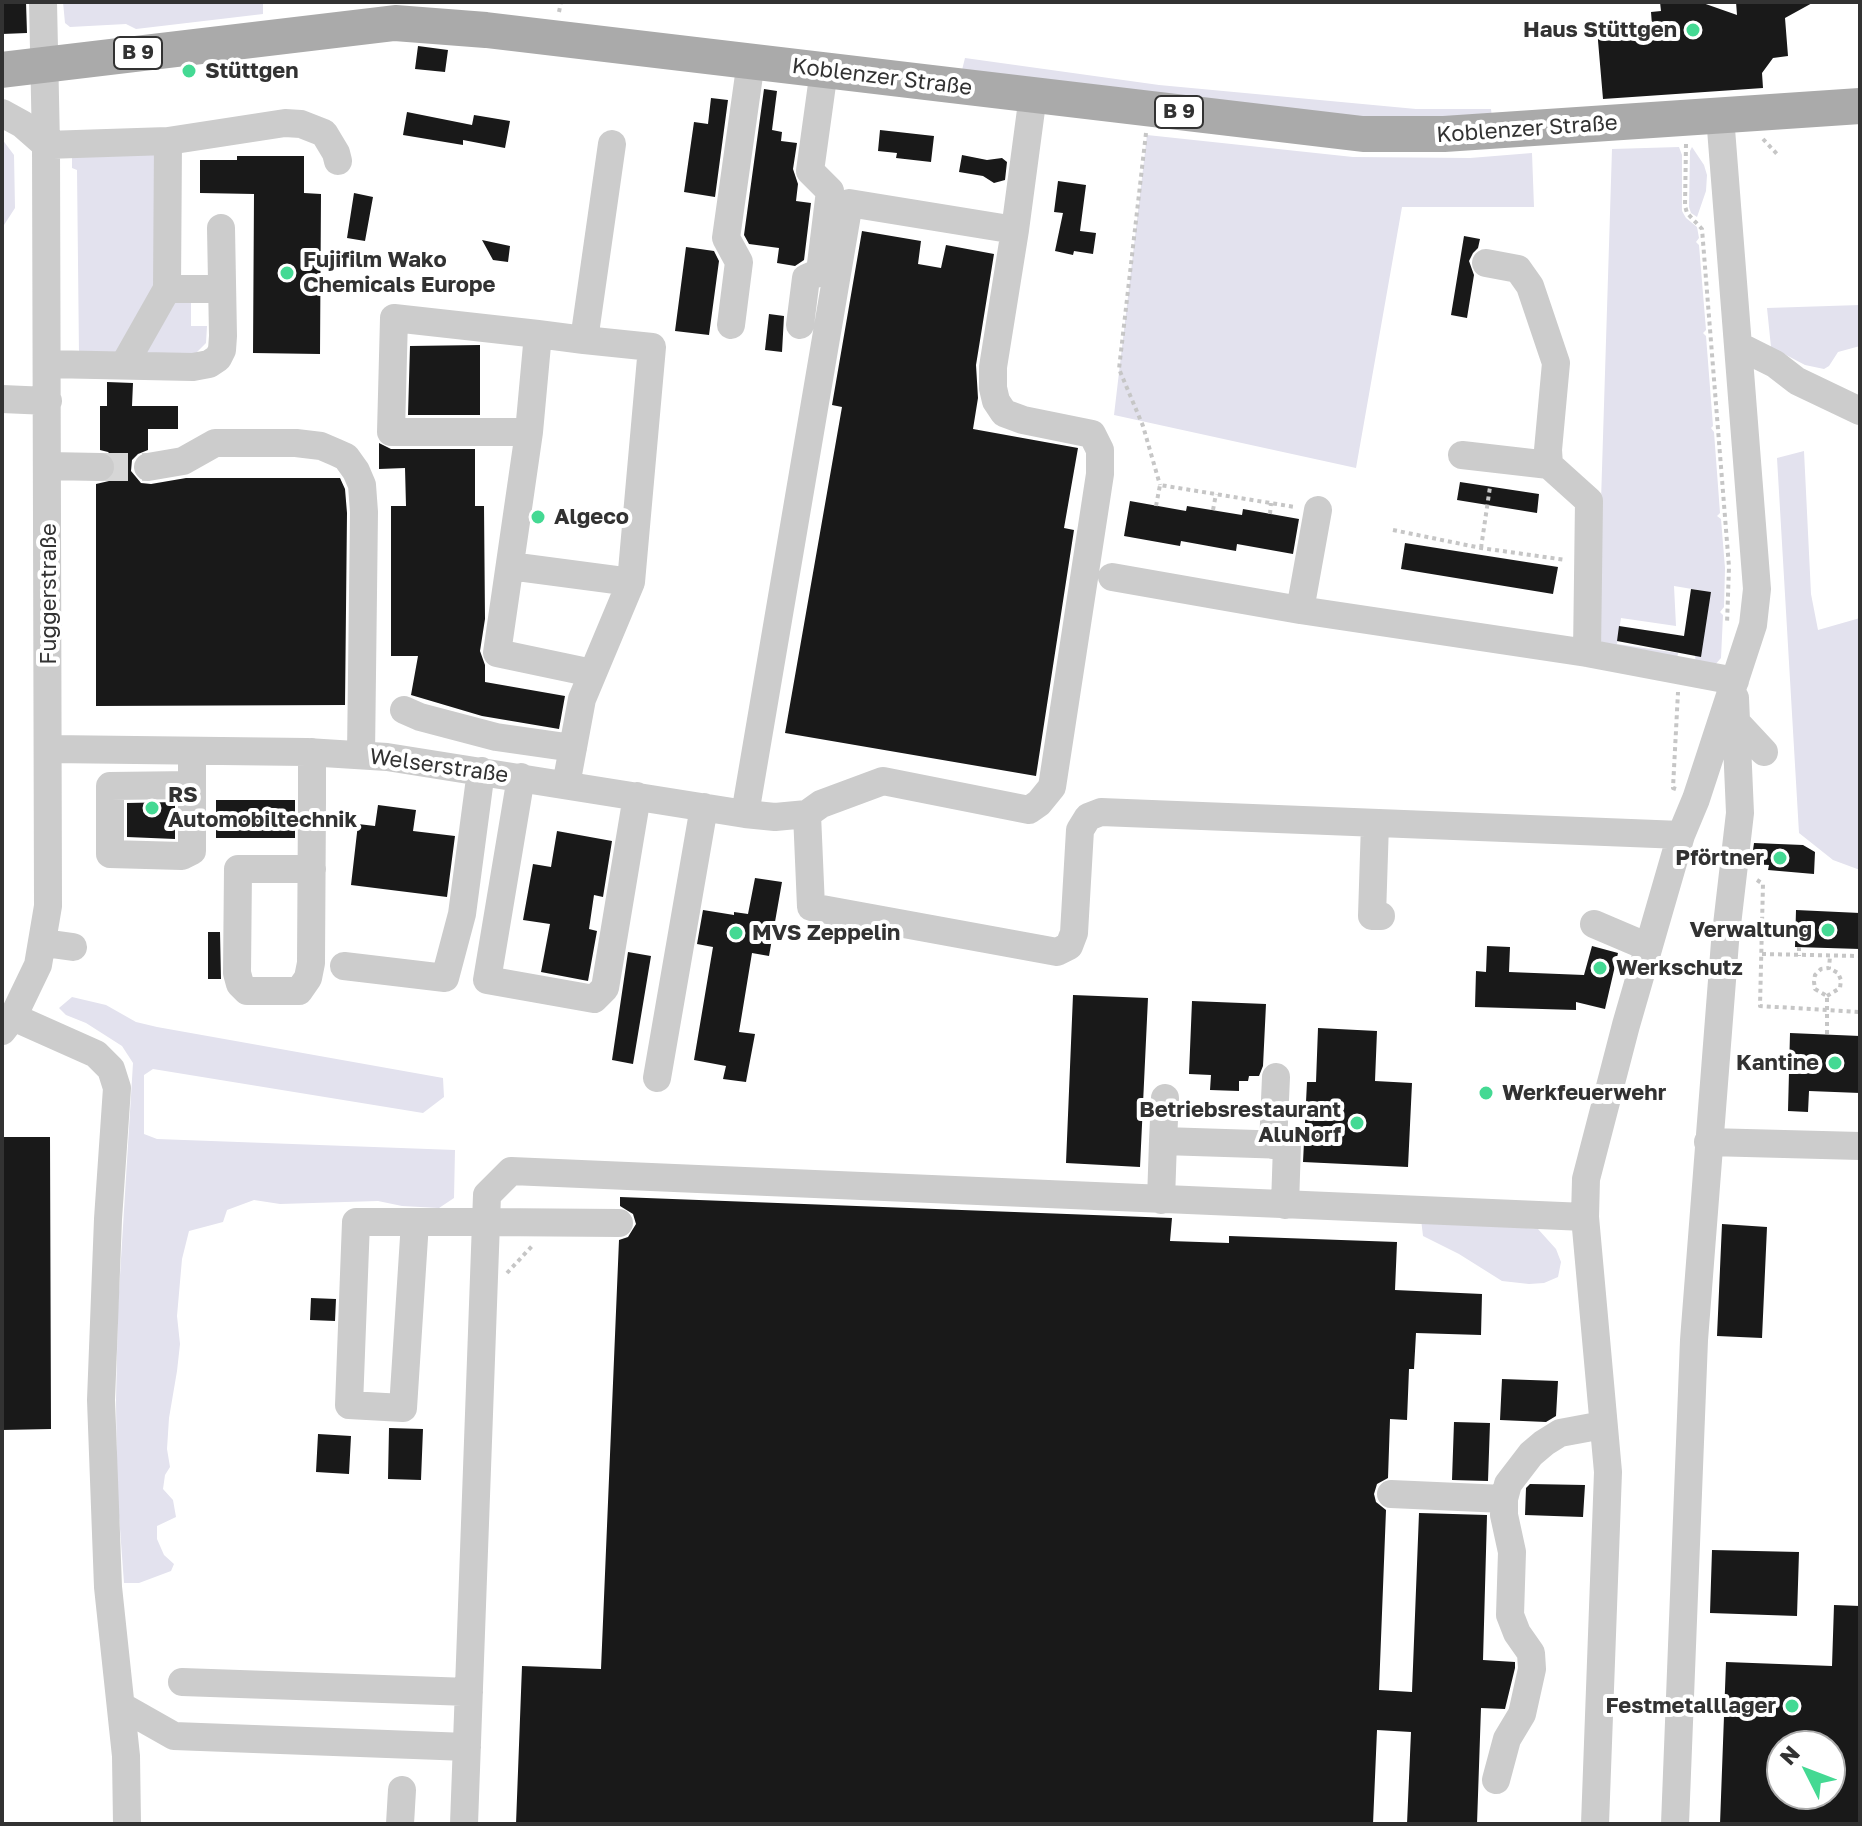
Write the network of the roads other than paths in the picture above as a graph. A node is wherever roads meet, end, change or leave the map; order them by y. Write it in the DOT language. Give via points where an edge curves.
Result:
graph roads {
  1 [pos="43,2"];
  2 [pos="751,61"];
  3 [pos="46,65"];
  4 [pos="2,70"];
  5 [pos="824,70"];
  6 [pos="1033,95"];
  7 [pos="1860,106"];
  8 [pos="2,113"];
  9 [pos="1720,116"];
  10 [pos="168,141"];
  11 [pos="612,144"];
  12 [pos="46,145"];
  13 [pos="338,161"];
  14 [pos="221,228"];
  15 [pos="1015,230"];
  16 [pos="1486,263"];
  17 [pos="167,289"];
  18 [pos="222,289"];
  19 [pos="731,325"];
  20 [pos="800,325"];
  21 [pos="538,334"];
  22 [pos="584,340"];
  23 [pos="1739,346"];
  24 [pos="47,364"];
  25 [pos="124,365"];
  26 [pos="2,399"];
  27 [pos="48,401"];
  28 [pos="1860,411"];
  29 [pos="529,432"];
  30 [pos="1462,455"];
  31 [pos="1549,465"];
  32 [pos="48,466"];
  33 [pos="100,467"];
  34 [pos="148,467"];
  35 [pos="1318,510"];
  36 [pos="510,566"];
  37 [pos="1112,577"];
  38 [pos="631,582"];
  39 [pos="1300,610"];
  40 [pos="1587,653"];
  41 [pos="592,673"];
  42 [pos="1735,681"];
  43 [pos="404,710"];
  44 [pos="1736,722"];
  45 [pos="573,748"];
  46 [pos="50,749"];
  47 [pos="192,751"];
  48 [pos="312,752"];
  49 [pos="1764,752"];
  50 [pos="361,755"];
  51 [pos="481,771"];
  52 [pos="521,777"];
  53 [pos="192,785"];
  54 [pos="566,785"];
  55 [pos="637,796"];
  56 [pos="704,807"];
  57 [pos="814,809"];
  58 [pos="745,814"];
  59 [pos="1375,823"];
  60 [pos="1681,835"];
  61 [pos="312,869"];
  62 [pos="1381,916"];
  63 [pos="1594,924"];
  64 [pos="44,943"];
  65 [pos="73,947"];
  66 [pos="1648,947"];
  67 [pos="344,966"];
  68 [pos="7,1024"];
  69 [pos="1276,1077"];
  70 [pos="657,1078"];
  71 [pos="1165,1098"];
  72 [pos="1163,1141"];
  73 [pos="1708,1142"];
  74 [pos="1273,1145"];
  75 [pos="1860,1146"];
  76 [pos="1161,1200"];
  77 [pos="1285,1205"];
  78 [pos="1585,1217"];
  79 [pos="415,1222"];
  80 [pos="487,1222"];
  81 [pos="619,1223"];
  82 [pos="1603,1425"];
  83 [pos="1391,1494"];
  84 [pos="1504,1499"];
  85 [pos="182,1682"];
  86 [pos="469,1692"];
  87 [pos="121,1706"];
  88 [pos="467,1747"];
  89 [pos="1496,1780"];
  90 [pos="402,1790"];
  91 [pos="127,1824"];
  92 [pos="400,1824"];
  93 [pos="464,1824"];
  94 [pos="1595,1824"];
  95 [pos="1675,1824"];
  1 -- 3 [label="street, Fuggerstraße"];
  2 -- 3 [label="main road, Koblenzer Straße / B 9" via="395,23"];
  2 -- 5 [label="main road, Koblenzer Straße / B 9"];
  2 -- 19 [label="street" via="726,238 739,262"];
  3 -- 4 [label="main road, B 9"];
  3 -- 12 [label="street, Fuggerstraße"];
  5 -- 6 [label="main road, Koblenzer Straße / B 9"];
  5 -- 20 [label="street" via="810,171 830,191 820,272 806,278"];
  6 -- 9 [label="main road, Koblenzer Straße / B 9" via="1407,136"];
  6 -- 15 [label="street"];
  7 -- 9 [label="main road, Koblenzer Straße / B 9"];
  8 -- 12 [label="street"];
  9 -- 23 [label="street"];
  10 -- 12 [label="street"];
  10 -- 13 [label="street" via="301,124 324,133"];
  10 -- 17 [label="street"];
  11 -- 22 [label="street"];
  12 -- 24 [label="street, Fuggerstraße"];
  14 -- 18 [label="street"];
  15 -- 57 [label="street, Welserstraße" via="993,367 996,401 1004,413 1023,420 1092,434 1100,450 1052,787 1029,810 883,781"];
  15 -- 58 [label="street" via="849,203"];
  16 -- 31 [label="street" via="1518,269 1530,286 1556,363"];
  17 -- 18 [label="street"];
  17 -- 25 [label="street"];
  18 -- 25 [label="street" via="218,358 193,367"];
  21 -- 22 [label="street"];
  21 -- 29 [label="street"];
  21 -- 29 [label="street" via="394,318 391,432"];
  22 -- 38 [label="street" via="652,347"];
  23 -- 28 [label="street"];
  23 -- 42 [label="street" via="1757,589 1753,625"];
  24 -- 25 [label="street"];
  24 -- 27 [label="street, Fuggerstraße"];
  26 -- 27 [label="street"];
  27 -- 32 [label="street, Fuggerstraße"];
  29 -- 36 [label="street"];
  30 -- 31 [label="street"];
  31 -- 40 [label="street" via="1589,501"];
  32 -- 33 [label="street"];
  32 -- 46 [label="street, Fuggerstraße"];
  34 -- 50 [label="street" via="183,461 215,443 296,443 346,457 362,485 364,512"];
  35 -- 39 [label="street"];
  36 -- 38 [label="street"];
  36 -- 41 [label="street" via="497,653"];
  37 -- 39 [label="street"];
  38 -- 41 [label="street"];
  39 -- 40 [label="street"];
  40 -- 42 [label="street"];
  41 -- 45 [label="street"];
  42 -- 44 [label="street"];
  42 -- 60 [label="street"];
  43 -- 45 [label="street" via="496,737"];
  44 -- 49 [label="street"];
  44 -- 73 [label="street" via="1748,816 1725,942"];
  45 -- 54 [label="street"];
  46 -- 47 [label="street, Welserstraße"];
  46 -- 64 [label="street, Fuggerstraße"];
  47 -- 48 [label="street, Welserstraße"];
  47 -- 53 [label="street"];
  48 -- 50 [label="street, Welserstraße"];
  48 -- 61 [label="street"];
  50 -- 51 [label="street, Welserstraße"];
  51 -- 52 [label="street, Welserstraße"];
  51 -- 67 [label="street" via="462,914 445,978"];
  52 -- 54 [label="street, Welserstraße"];
  52 -- 55 [label="street" via="487,980 594,999 605,988"];
  54 -- 55 [label="street, Welserstraße"];
  55 -- 56 [label="street, Welserstraße"];
  56 -- 58 [label="street, Welserstraße"];
  56 -- 70 [label="street"];
  57 -- 58 [label="street, Welserstraße" via="775,817"];
  57 -- 59 [label="street" via="810,913 1057,952 1069,946 1074,933 1080,830 1088,817 1101,812 1128,819"];
  59 -- 60 [label="street"];
  59 -- 62 [label="street" via="1372,916"];
  60 -- 66 [label="street"];
  61 -- 61 [label="street" via="308,978 299,991 247,991 237,973 238,869"];
  63 -- 66 [label="street"];
  64 -- 65 [label="street"];
  64 -- 68 [label="street, Fuggerstraße" via="30,984"];
  66 -- 78 [label="street" via="1586,1179"];
  68 -- 87 [label="street" via="96,1054 111,1069 117,1088 101,1400 108,1587"];
  69 -- 74 [label="street"];
  71 -- 72 [label="street"];
  72 -- 74 [label="street"];
  72 -- 76 [label="street"];
  73 -- 75 [label="street"];
  73 -- 95 [label="street" via="1694,1340"];
  74 -- 77 [label="street" via="1287,1145"];
  76 -- 77 [label="street"];
  76 -- 80 [label="street" via="511,1171 487,1195"];
  77 -- 78 [label="street"];
  78 -- 82 [label="street"];
  79 -- 79 [label="street" via="403,1408 349,1405 356,1222"];
  79 -- 80 [label="street"];
  80 -- 81 [label="street"];
  80 -- 86 [label="street"];
  82 -- 84 [label="street" via="1560,1433 1544,1443 1508,1484"];
  82 -- 94 [label="street" via="1608,1472"];
  83 -- 84 [label="street"];
  84 -- 89 [label="street" via="1512,1552 1510,1615 1531,1653 1532,1669 1522,1714 1507,1739"];
  85 -- 86 [label="street"];
  86 -- 88 [label="street"];
  87 -- 88 [label="street" via="174,1736"];
  87 -- 91 [label="street"];
  88 -- 93 [label="street"];
  90 -- 92 [label="street"];
}
